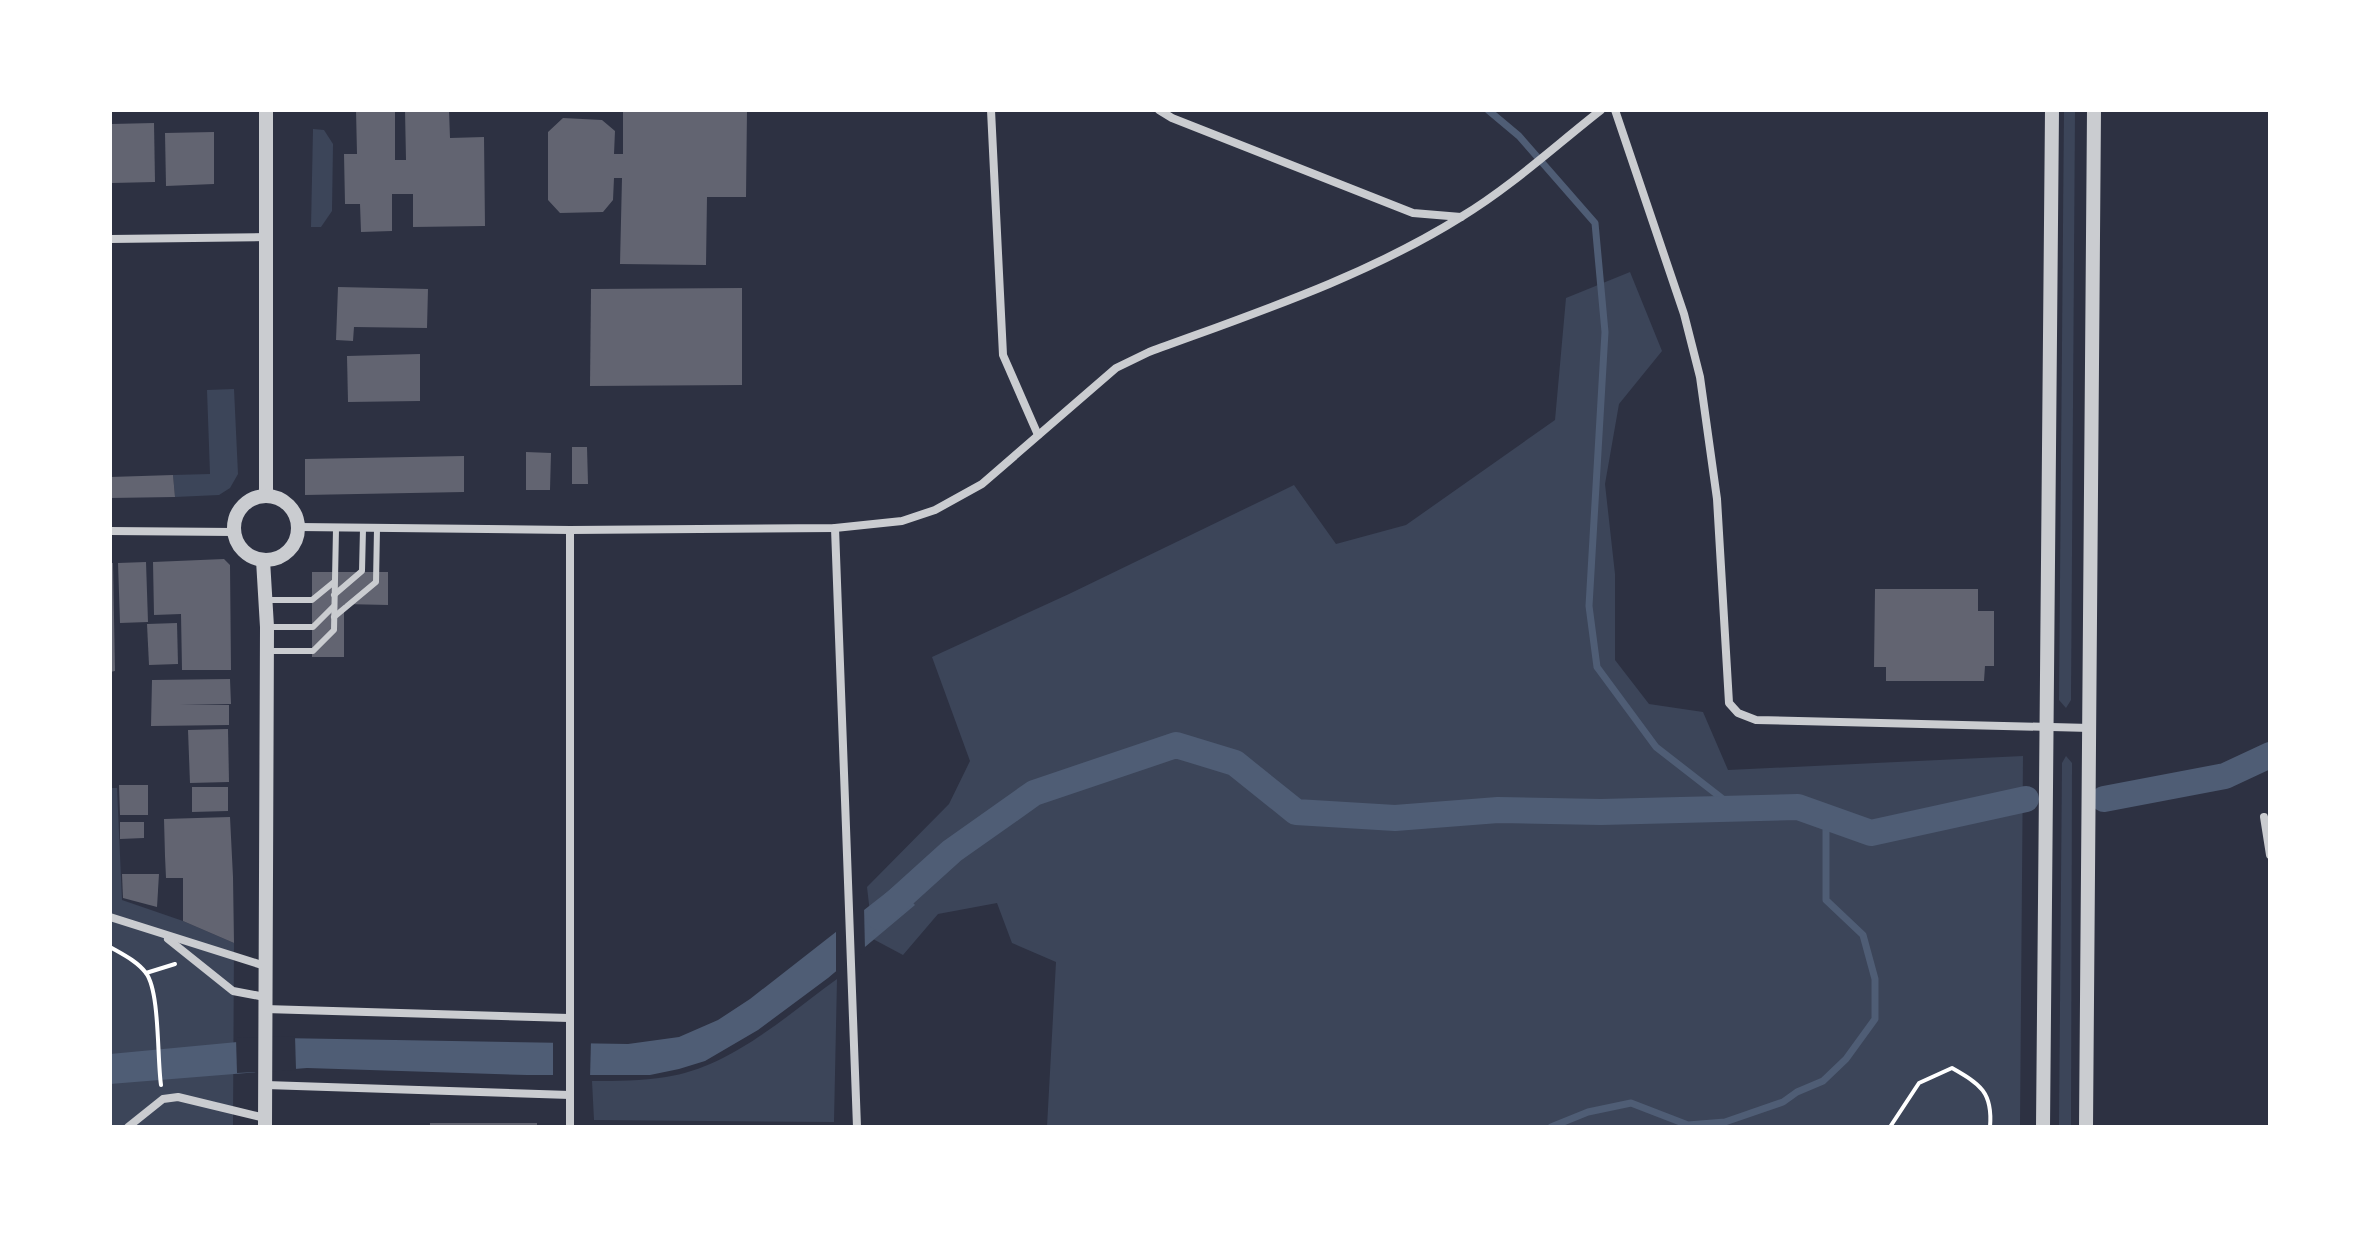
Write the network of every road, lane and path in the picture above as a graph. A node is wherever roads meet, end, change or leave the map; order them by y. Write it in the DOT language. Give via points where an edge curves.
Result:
graph roads {
  1 [pos="266,110"];
  2 [pos="991,110"];
  3 [pos="1159,110"];
  4 [pos="1601,110"];
  5 [pos="1615,110"];
  6 [pos="2052,110"];
  7 [pos="2094,110"];
  8 [pos="1588,114"];
  9 [pos="1462,217"];
  10 [pos="266,237"];
  11 [pos="110,239"];
  12 [pos="1038,435"];
  13 [pos="266,496"];
  14 [pos="299,527"];
  15 [pos="835,528"];
  16 [pos="336,529"];
  17 [pos="363,529"];
  18 [pos="377,529"];
  19 [pos="570,530"];
  20 [pos="110,531"];
  21 [pos="234,532"];
  22 [pos="263,560"];
  23 [pos="334,582"];
  24 [pos="334,595"];
  25 [pos="266,600"];
  26 [pos="334,606"];
  27 [pos="334,617"];
  28 [pos="267,627"];
  29 [pos="267,651"];
  30 [pos="2046,727"];
  31 [pos="2090,728"];
  32 [pos="2264,817"];
  33 [pos="2270,855"];
  34 [pos="110,917"];
  35 [pos="161,934"];
  36 [pos="110,947"];
  37 [pos="193,959"];
  38 [pos="265,966"];
  39 [pos="146,973"];
  40 [pos="265,1003"];
  41 [pos="569,1018"];
  42 [pos="265,1078"];
  43 [pos="160,1079"];
  44 [pos="570,1095"];
  45 [pos="265,1122"];
  46 [pos="128,1127"];
  47 [pos="570,1127"];
  48 [pos="857,1127"];
  49 [pos="1890,1127"];
  50 [pos="1990,1127"];
  51 [pos="2043,1127"];
  52 [pos="2086,1127"];
  1 -- 10 [label="street"];
  2 -- 12 [label="street" via="1003,355"];
  3 -- 9 [label="street" via="1413,213"];
  4 -- 8 [label="street"];
  5 -- 30 [label="street" via="1700,377 1717,499 1729,703 1756,720"];
  6 -- 30 [label="street"];
  7 -- 31 [label="street"];
  8 -- 9 [label="street" via="1565,141"];
  9 -- 12 [label="street" via="1368,267 1116,368"];
  10 -- 11 [label="street"];
  10 -- 13 [label="street"];
  12 -- 15 [label="street" via="982,484 935,510 902,521"];
  13 -- 14 [label="street" via="292,508"];
  13 -- 21 [label="street" via="246,503"];
  14 -- 16 [label="street"];
  14 -- 22 [label="street" via="292,548 274,560"];
  15 -- 19 [label="street"];
  15 -- 48 [label="street"];
  16 -- 17 [label="street"];
  16 -- 23 [label="lane"];
  17 -- 18 [label="street"];
  17 -- 24 [label="lane" via="362,571"];
  18 -- 19 [label="street"];
  18 -- 27 [label="lane" via="376,582"];
  19 -- 41 [label="street"];
  20 -- 21 [label="street"];
  21 -- 22 [label="street" via="244,551"];
  22 -- 25 [label="street"];
  23 -- 24 [label="lane"];
  23 -- 25 [label="lane" via="312,600"];
  24 -- 26 [label="lane"];
  25 -- 28 [label="street"];
  26 -- 27 [label="lane"];
  26 -- 28 [label="lane" via="313,627"];
  27 -- 29 [label="lane" via="334,630 313,651"];
  28 -- 29 [label="street"];
  29 -- 38 [label="street"];
  30 -- 31 [label="street"];
  30 -- 51 [label="street"];
  31 -- 52 [label="street"];
  32 -- 33 [label="street"];
  34 -- 35 [label="street"];
  35 -- 37 [label="street"];
  35 -- 38 [label="street"];
  36 -- 39 [label="path"];
  37 -- 39 [label="path"];
  37 -- 40 [label="street" via="233,991"];
  38 -- 40 [label="street"];
  39 -- 43 [label="path" via="153,991"];
  40 -- 41 [label="street"];
  40 -- 42 [label="street"];
  41 -- 44 [label="street"];
  42 -- 44 [label="street"];
  42 -- 45 [label="street"];
  44 -- 47 [label="street"];
  45 -- 46 [label="street" via="178,1097 163,1099"];
  49 -- 50 [label="path" via="1919,1083 1952,1068 1980,1084 1992,1109"];
}
